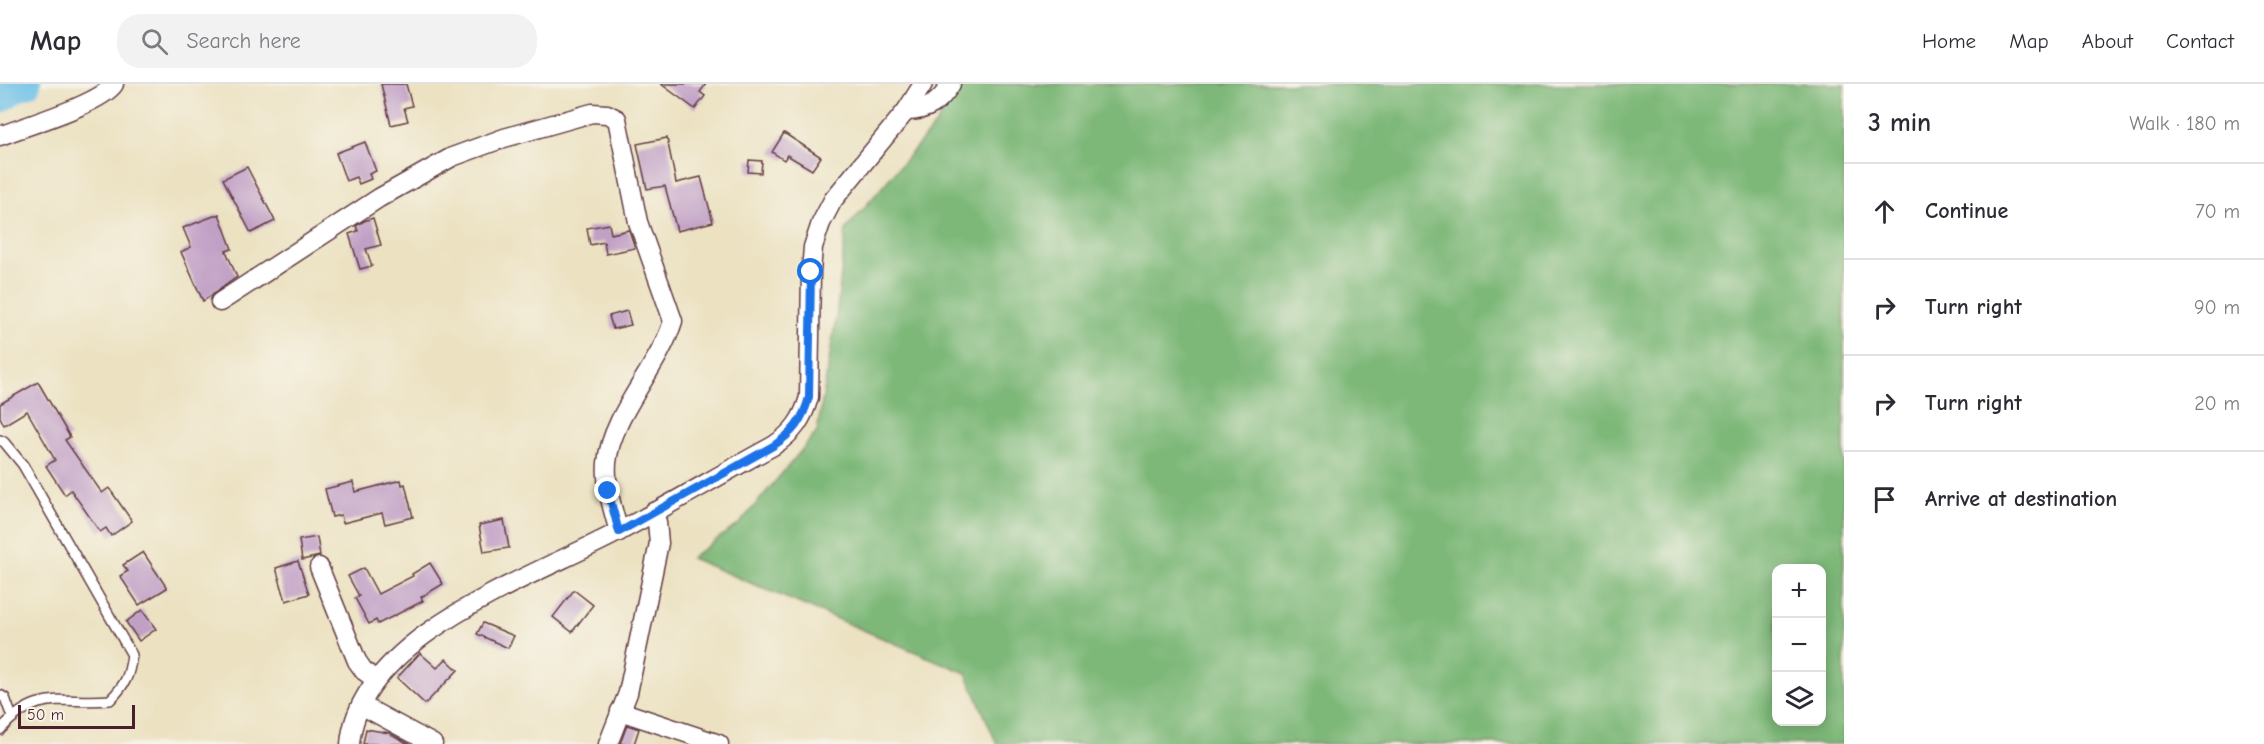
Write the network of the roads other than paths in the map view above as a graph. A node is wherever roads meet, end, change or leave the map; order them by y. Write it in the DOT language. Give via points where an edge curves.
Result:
graph roads {
  1 [pos="114,84"];
  2 [pos="923,84"];
  3 [pos="951,84"];
  4 [pos="906,111"];
  5 [pos="0,136"];
  6 [pos="220,302"];
  7 [pos="0,440"];
  8 [pos="653,512"];
  9 [pos="619,532"];
  10 [pos="319,567"];
  11 [pos="375,680"];
  12 [pos="0,695"];
  13 [pos="361,705"];
  14 [pos="620,711"];
  15 [pos="12,717"];
  16 [pos="0,730"];
  17 [pos="350,744"];
  18 [pos="433,744"];
  19 [pos="608,744"];
  20 [pos="719,744"];
  1 -- 5 [label="street" via="110,91 89,102"];
  2 -- 4 [label="street"];
  3 -- 4 [label="street" via="934,105"];
  4 -- 8 [label="street" via="833,200 820,222 811,272 809,397 797,426 773,446"];
  6 -- 9 [label="street" via="379,198 452,157 592,113 617,119 638,222 673,321 668,338 618,426 607,462 608,491"];
  7 -- 15 [label="lane" via="23,465 132,655 129,675 110,700 57,699 30,705"];
  8 -- 9 [label="street"];
  8 -- 14 [label="street" via="659,543 628,693"];
  9 -- 11 [label="street" via="454,614 394,658"];
  10 -- 11 [label="street" via="357,661"];
  11 -- 13 [label="street"];
  12 -- 15 [label="lane"];
  13 -- 17 [label="street"];
  13 -- 18 [label="street"];
  14 -- 19 [label="street"];
  14 -- 20 [label="street"];
  15 -- 16 [label="lane"];
}
